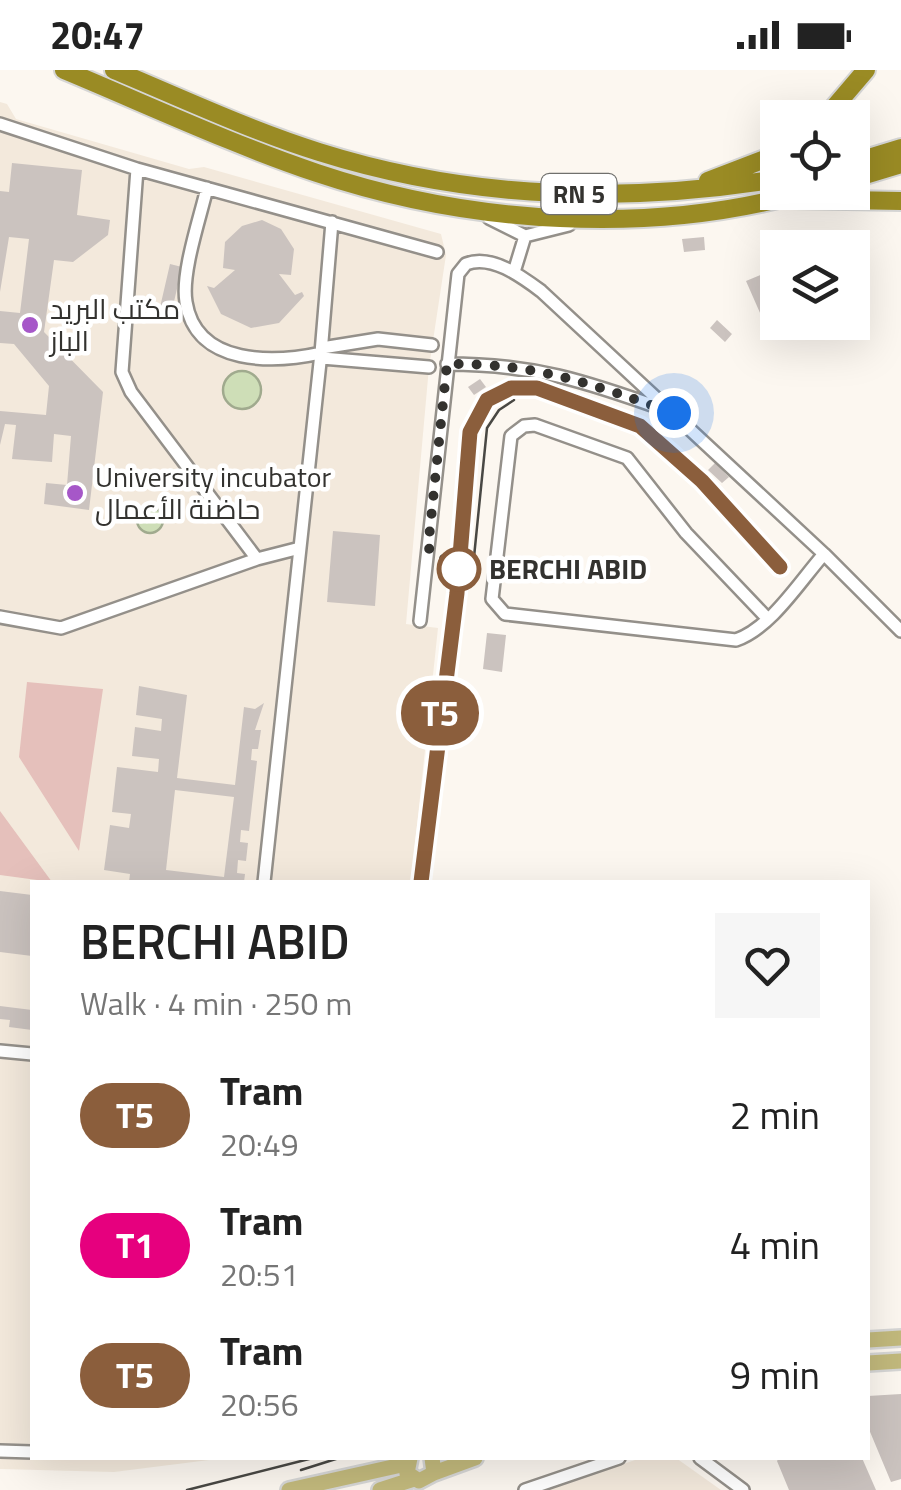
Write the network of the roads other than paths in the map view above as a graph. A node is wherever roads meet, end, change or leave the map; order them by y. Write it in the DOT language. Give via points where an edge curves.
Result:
graph roads {
  1 [pos="64,70"];
  2 [pos="114,70"];
  3 [pos="866,70"];
  4 [pos="840,100"];
  5 [pos="0,124"];
  6 [pos="901,148"];
  7 [pos="870,157"];
  8 [pos="760,161"];
  9 [pos="901,164"];
  10 [pos="138,169"];
  11 [pos="870,173"];
  12 [pos="760,181"];
  13 [pos="207,188"];
  14 [pos="682,189"];
  15 [pos="870,200"];
  16 [pos="901,201"];
  17 [pos="434,202"];
  18 [pos="760,203"];
  19 [pos="621,216"];
  20 [pos="332,222"];
  21 [pos="525,236"];
  22 [pos="437,252"];
  23 [pos="514,272"];
  24 [pos="432,344"];
  25 [pos="322,353"];
  26 [pos="447,364"];
  27 [pos="429,367"];
  28 [pos="674,413"];
  29 [pos="300,548"];
  30 [pos="824,554"];
  31 [pos="257,559"];
  32 [pos="0,618"];
  33 [pos="767,618"];
  34 [pos="420,622"];
  35 [pos="901,631"];
  36 [pos="264,880"];
  37 [pos="0,1051"];
  38 [pos="30,1054"];
  39 [pos="901,1338"];
  40 [pos="870,1340"];
  41 [pos="901,1361"];
  42 [pos="870,1363"];
  43 [pos="0,1451"];
  44 [pos="30,1452"];
  45 [pos="463,1460"];
  46 [pos="613,1460"];
  47 [pos="703,1460"];
  48 [pos="433,1465"];
  49 [pos="410,1467"];
  50 [pos="288,1490"];
  51 [pos="380,1490"];
  52 [pos="525,1490"];
  53 [pos="743,1490"];
  1 -- 17 [label="highway, RN 5" via="320,174"];
  2 -- 14 [label="highway, RN 5" via="315,151 382,170 490,190 643,195"];
  3 -- 4 [label="highway"];
  5 -- 10 [label="street"];
  6 -- 7 [label="highway"];
  8 -- 14 [label="highway"];
  9 -- 11 [label="highway"];
  10 -- 13 [label="street"];
  10 -- 31 [label="street" via="122,372"];
  12 -- 14 [label="highway, RN 5"];
  13 -- 20 [label="street"];
  13 -- 25 [label="street" via="185,302 194,321 219,348 253,360 289,362"];
  15 -- 16 [label="highway"];
  17 -- 19 [label="highway, RN 5"];
  17 -- 21 [label="street" via="494,219"];
  18 -- 19 [label="highway, RN 5" via="693,215"];
  19 -- 21 [label="street"];
  20 -- 22 [label="street"];
  20 -- 25 [label="street"];
  21 -- 23 [label="street"];
  23 -- 26 [label="street" via="480,260 461,268"];
  23 -- 28 [label="street"];
  24 -- 25 [label="street" via="378,339"];
  25 -- 27 [label="street"];
  25 -- 29 [label="street"];
  26 -- 28 [label="street" via="546,370"];
  26 -- 34 [label="street"];
  28 -- 30 [label="street"];
  29 -- 31 [label="street"];
  29 -- 36 [label="street"];
  30 -- 33 [label="street"];
  30 -- 35 [label="street"];
  31 -- 32 [label="street" via="61,628"];
  33 -- 33 [label="street" via="749,635 721,642 500,612 492,599 512,436 535,425 621,453"];
  37 -- 38 [label="street"];
  39 -- 40 [label="main road"];
  41 -- 42 [label="main road"];
  43 -- 44 [label="street"];
  45 -- 48 [label="main road"];
  46 -- 52 [label="street"];
  47 -- 53 [label="street"];
  48 -- 49 [label="main road" via="425,1480"];
  49 -- 50 [label="main road"];
  49 -- 51 [label="main road"];
}
